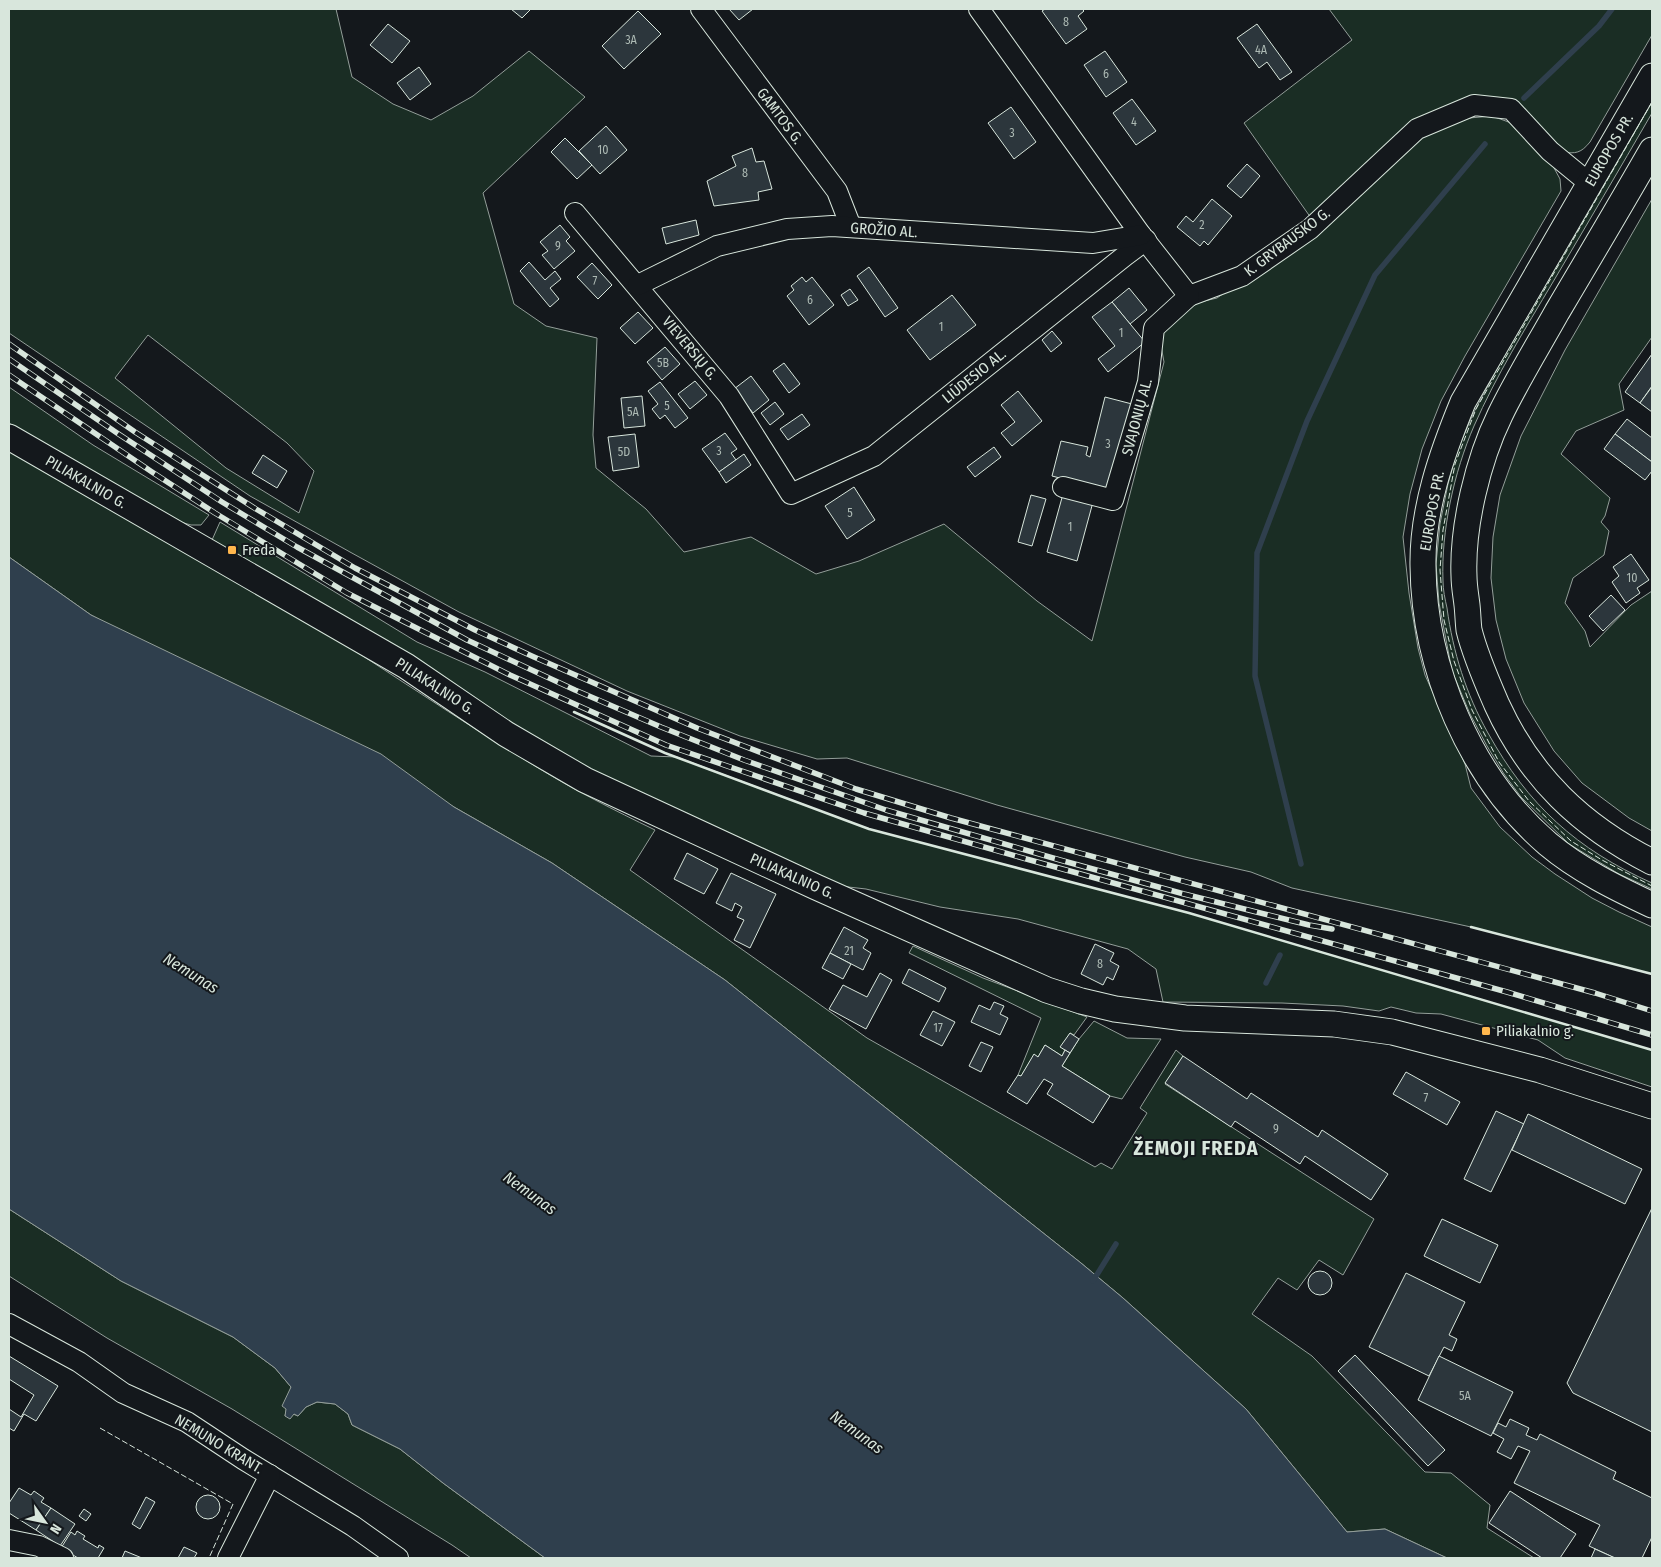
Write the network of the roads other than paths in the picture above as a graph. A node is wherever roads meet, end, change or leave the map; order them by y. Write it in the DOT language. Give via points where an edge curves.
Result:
graph roads {
  1 [pos="701,9"];
  2 [pos="979,9"];
  3 [pos="1652,76"];
  4 [pos="1652,150"];
  5 [pos="1589,184"];
  6 [pos="575,213"];
  7 [pos="851,227"];
  8 [pos="1143,238"];
  9 [pos="638,285"];
  10 [pos="1189,296"];
  11 [pos="9,437"];
  12 [pos="1063,487"];
  13 [pos="791,494"];
  14 [pos="1652,862"];
  15 [pos="1652,905"];
  16 [pos="1652,1106"];
  17 [pos="9,1324"];
  18 [pos="270,1475"];
  19 [pos="9,1540"];
  20 [pos="63,1558"];
  21 [pos="228,1558"];
  22 [pos="398,1558"];
  1 -- 7 [label="street, GAMTOS G." via="837,191"];
  2 -- 8 [label="street"];
  3 -- 5 [label="main road, EUROPOS PR."];
  4 -- 14 [label="main road" via="1500,416 1477,473 1464,575 1469,630 1488,685 1526,757 1546,784 1574,810 1603,834"];
  5 -- 10 [label="street, K. GRYBAUSKO G." via="1550,151 1511,109 1474,105 1416,130 1310,229 1242,276"];
  5 -- 15 [label="main road, EUROPOS PR." via="1463,402 1448,437 1433,488 1426,533 1423,565 1427,622 1436,663 1451,706 1470,745 1516,812 1549,844 1582,868"];
  6 -- 9 [label="street, VIEVERSIŲ G."];
  7 -- 8 [label="street, GROŽIO AL." via="1093,243"];
  7 -- 9 [label="street, GROŽIO AL." via="787,229 717,246"];
  8 -- 10 [label="street"];
  8 -- 13 [label="street, LIŪDESIO AL." via="874,456"];
  9 -- 13 [label="street, VIEVERSIŲ G." via="729,396"];
  10 -- 12 [label="street, SVAJONIŲ AL." via="1154,328 1148,382 1113,500"];
  11 -- 16 [label="main road, PILIAKALNIO G." via="406,666 506,734 585,780 1047,990 1115,1009 1185,1018 1334,1024 1392,1032 1540,1070"];
  17 -- 18 [label="street, NEMUNO KRANT." via="79,1362 123,1393 187,1422"];
  18 -- 21 [label="street"];
  18 -- 22 [label="street, NEMUNO KRANT."];
  19 -- 20 [label="street" via="39,1546"];
}
